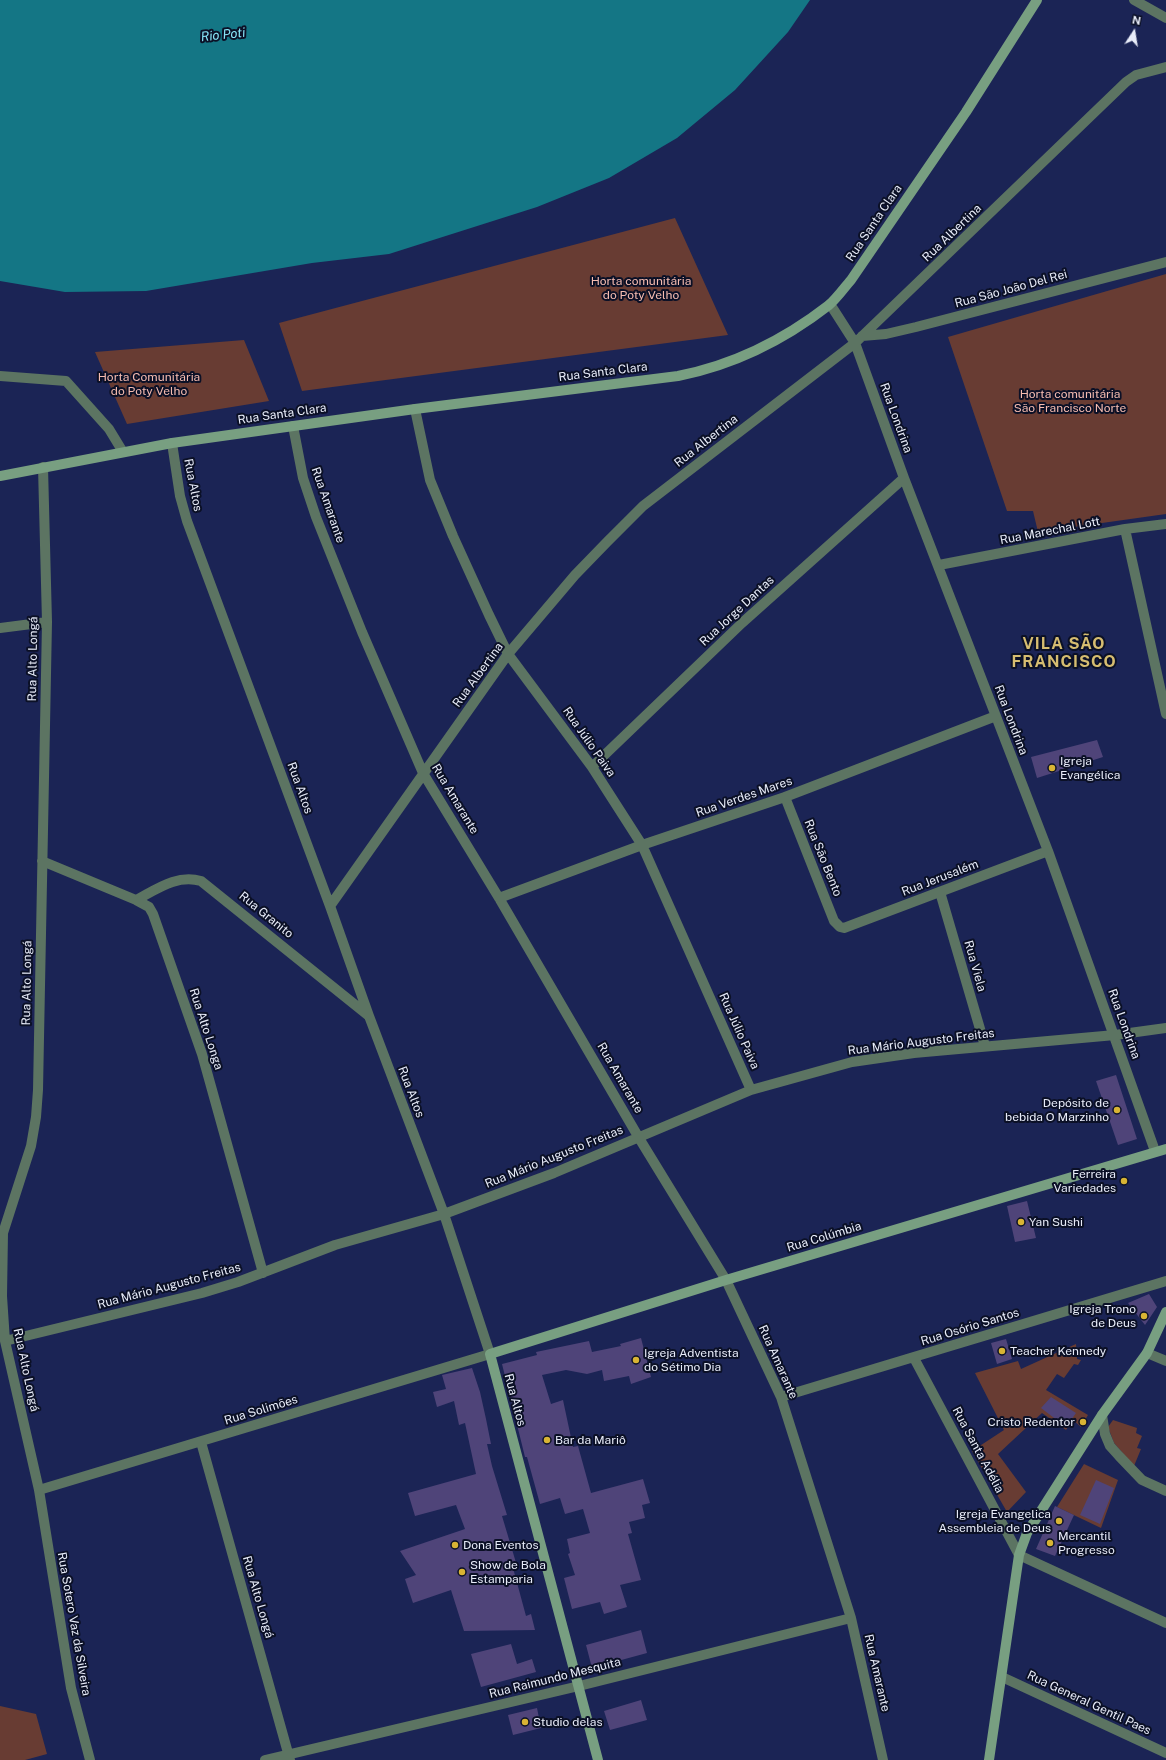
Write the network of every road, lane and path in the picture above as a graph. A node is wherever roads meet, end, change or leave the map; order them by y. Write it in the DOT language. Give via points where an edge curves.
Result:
graph roads {
  1 [pos="1037,0"];
  2 [pos="1134,0"];
  3 [pos="1166,18"];
  4 [pos="1166,67"];
  5 [pos="1166,262"];
  6 [pos="830,304"];
  7 [pos="859,340"];
  8 [pos="0,376"];
  9 [pos="415,409"];
  10 [pos="293,426"];
  11 [pos="172,443"];
  12 [pos="122,452"];
  13 [pos="43,467"];
  14 [pos="0,476"];
  15 [pos="904,478"];
  16 [pos="1166,524"];
  17 [pos="1125,529"];
  18 [pos="938,565"];
  19 [pos="46,622"];
  20 [pos="0,628"];
  21 [pos="508,654"];
  22 [pos="1166,714"];
  23 [pos="996,716"];
  24 [pos="592,767"];
  25 [pos="423,773"];
  26 [pos="785,797"];
  27 [pos="642,845"];
  28 [pos="1048,851"];
  29 [pos="42,861"];
  30 [pos="940,892"];
  31 [pos="500,898"];
  32 [pos="136,900"];
  33 [pos="330,906"];
  34 [pos="840,927"];
  35 [pos="369,1016"];
  36 [pos="1166,1028"];
  37 [pos="1115,1035"];
  38 [pos="985,1046"];
  39 [pos="751,1090"];
  40 [pos="639,1138"];
  41 [pos="1166,1148"];
  42 [pos="1155,1151"];
  43 [pos="444,1214"];
  44 [pos="263,1272"];
  45 [pos="726,1280"];
  46 [pos="1166,1280"];
  47 [pos="1166,1312"];
  48 [pos="5,1341"];
  49 [pos="1147,1353"];
  50 [pos="490,1354"];
  51 [pos="914,1358"];
  52 [pos="1166,1361"];
  53 [pos="781,1397"];
  54 [pos="1102,1415"];
  55 [pos="201,1442"];
  56 [pos="39,1490"];
  57 [pos="1166,1491"];
  58 [pos="1019,1555"];
  59 [pos="851,1618"];
  60 [pos="1166,1623"];
  61 [pos="1002,1677"];
  62 [pos="579,1686"];
  63 [pos="1166,1753"];
  64 [pos="289,1757"];
  65 [pos="90,1760"];
  66 [pos="265,1760"];
  67 [pos="598,1760"];
  68 [pos="883,1760"];
  69 [pos="989,1760"];
  1 -- 6 [label="street, Rua Santa Clara" via="966,112 869,255"];
  2 -- 3 [label="street"];
  4 -- 7 [label="street, Rua Albertina" via="1136,75 1126,82"];
  5 -- 7 [label="street, Rua São João Del Rei"];
  6 -- 7 [label="street, Rua Londrina"];
  6 -- 9 [label="street, Rua Santa Clara" via="775,341 730,363 706,370 678,376"];
  7 -- 15 [label="street, Rua Londrina"];
  7 -- 21 [label="street, Rua Albertina" via="643,506 575,575"];
  8 -- 12 [label="street" via="66,381 109,429"];
  9 -- 10 [label="street, Rua Santa Clara"];
  9 -- 21 [label="street, Rua Júlio Paiva" via="430,480"];
  10 -- 11 [label="street, Rua Santa Clara"];
  10 -- 25 [label="street, Rua Amarante" via="303,478 316,517"];
  11 -- 12 [label="street, Rua Santa Clara"];
  11 -- 33 [label="street, Rua Altos" via="180,496 187,521"];
  12 -- 13 [label="street, Rua Santa Clara"];
  13 -- 14 [label="street, Rua Santa Clara"];
  13 -- 19 [label="street, Rua Alto Longá"];
  15 -- 18 [label="street, Rua Londrina"];
  15 -- 24 [label="street, Rua Jorge Dantas" via="742,623"];
  16 -- 17 [label="street, Rua Marechal Lott"];
  17 -- 18 [label="street, Rua Marechal Lott"];
  17 -- 22 [label="street"];
  18 -- 23 [label="street, Rua Londrina"];
  19 -- 20 [label="street"];
  19 -- 29 [label="street, Rua Alto Longá"];
  21 -- 24 [label="street, Rua Júlio Paiva"];
  21 -- 25 [label="street, Rua Albertina"];
  23 -- 26 [label="street, Rua Verdes Mares"];
  23 -- 28 [label="street, Rua Londrina"];
  24 -- 27 [label="street, Rua Júlio Paiva"];
  25 -- 31 [label="street, Rua Amarante"];
  25 -- 33 [label="street, Rua Albertina"];
  26 -- 27 [label="street, Rua Verdes Mares"];
  26 -- 34 [label="street, Rua São Bento" via="834,921"];
  27 -- 31 [label="street, Rua Verdes Mares"];
  27 -- 39 [label="street, Rua Júlio Paiva"];
  28 -- 30 [label="street, Rua Jerusalém"];
  28 -- 37 [label="street, Rua Londrina"];
  29 -- 32 [label="street, Rua Alto Longa"];
  29 -- 48 [label="street, Rua Alto Longá" via="36,1117 31,1146 3,1233 2,1296"];
  30 -- 34 [label="street, Rua Jerusalém" via="848,927"];
  30 -- 38 [label="street, Rua Viela"];
  31 -- 40 [label="street, Rua Amarante"];
  32 -- 35 [label="street, Rua Granito" via="177,879 193,878 201,881"];
  32 -- 44 [label="street, Rua Alto Longa" via="149,907 153,914 200,1047"];
  33 -- 35 [label="street, Rua Altos"];
  35 -- 43 [label="street, Rua Altos"];
  36 -- 37 [label="street, Rua Mário Augusto Freitas"];
  37 -- 38 [label="street, Rua Mário Augusto Freitas"];
  37 -- 42 [label="street, Rua Londrina"];
  38 -- 39 [label="street, Rua Mário Augusto Freitas" via="852,1062"];
  39 -- 40 [label="street, Rua Mário Augusto Freitas"];
  40 -- 43 [label="street, Rua Mário Augusto Freitas"];
  40 -- 45 [label="street, Rua Amarante"];
  41 -- 42 [label="street, Rua Colúmbia"];
  42 -- 45 [label="street, Rua Colúmbia"];
  43 -- 44 [label="street, Rua Mário Augusto Freitas" via="342,1242"];
  43 -- 50 [label="street, Rua Altos"];
  44 -- 48 [label="street, Rua Mário Augusto Freitas" via="202,1293"];
  45 -- 50 [label="street, Rua Colúmbia"];
  45 -- 53 [label="street, Rua Amarante"];
  46 -- 51 [label="street, Rua Osório Santos"];
  47 -- 49 [label="street"];
  48 -- 56 [label="street, Rua Alto Longá"];
  49 -- 52 [label="street"];
  49 -- 54 [label="street"];
  50 -- 55 [label="street, Rua Solimões"];
  50 -- 62 [label="street, Rua Altos"];
  51 -- 53 [label="street, Rua Osório Santos"];
  51 -- 58 [label="street, Rua Santa Adélia"];
  53 -- 59 [label="street, Rua Amarante"];
  54 -- 57 [label="street" via="1110,1446 1142,1480"];
  54 -- 58 [label="street" via="1027,1533"];
  55 -- 56 [label="street, Rua Solimões"];
  55 -- 64 [label="street, Rua Alto Longá"];
  56 -- 65 [label="street, Rua Sotero Vaz da Silveira" via="71,1688"];
  58 -- 60 [label="street"];
  58 -- 61 [label="street"];
  59 -- 62 [label="street, Rua Raimundo Mesquita"];
  59 -- 68 [label="street, Rua Amarante"];
  61 -- 63 [label="street, Rua General Gentil Paes"];
  61 -- 69 [label="street"];
  62 -- 64 [label="street, Rua Raimundo Mesquita"];
  62 -- 67 [label="street, Rua Altos"];
  64 -- 66 [label="street, Rua Raimundo Mesquita"];
}
